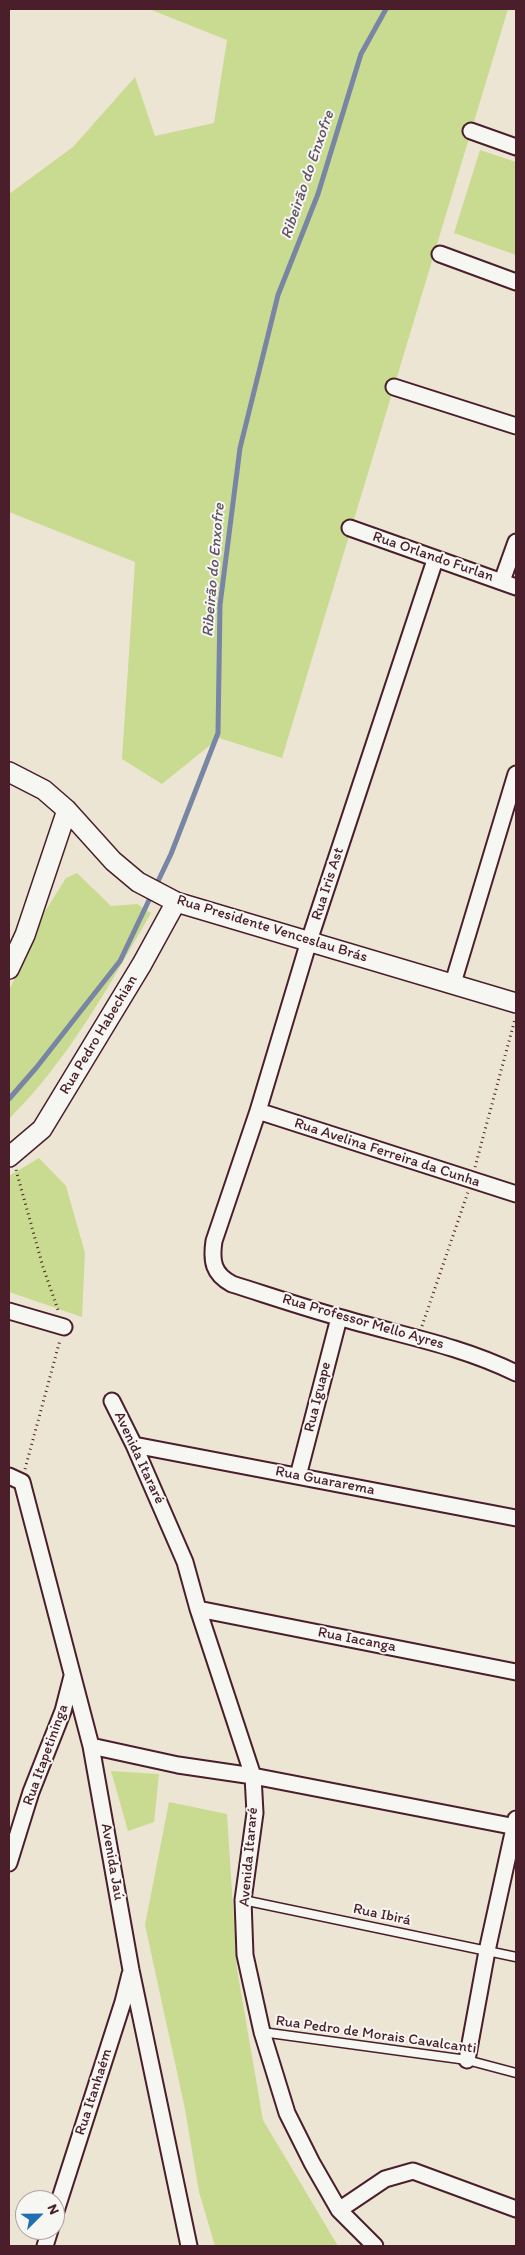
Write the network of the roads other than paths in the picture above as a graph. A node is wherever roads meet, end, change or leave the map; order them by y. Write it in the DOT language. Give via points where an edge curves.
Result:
graph roads {
  1 [pos="471,132"];
  2 [pos="516,147"];
  3 [pos="440,254"];
  4 [pos="516,282"];
  5 [pos="394,387"];
  6 [pos="516,426"];
  7 [pos="350,528"];
  8 [pos="516,542"];
  9 [pos="435,560"];
  10 [pos="509,584"];
  11 [pos="9,772"];
  12 [pos="516,774"];
  13 [pos="67,810"];
  14 [pos="169,898"];
  15 [pos="309,941"];
  16 [pos="10,964"];
  17 [pos="453,983"];
  18 [pos="516,1003"];
  19 [pos="258,1111"];
  20 [pos="9,1157"];
  21 [pos="516,1194"];
  22 [pos="214,1268"];
  23 [pos="9,1311"];
  24 [pos="339,1318"];
  25 [pos="64,1327"];
  26 [pos="516,1373"];
  27 [pos="112,1401"];
  28 [pos="134,1445"];
  29 [pos="298,1476"];
  30 [pos="15,1479"];
  31 [pos="516,1518"];
  32 [pos="198,1608"];
  33 [pos="516,1672"];
  34 [pos="73,1674"];
  35 [pos="91,1746"];
  36 [pos="253,1776"];
  37 [pos="516,1824"];
  38 [pos="9,1863"];
  39 [pos="243,1900"];
  40 [pos="486,1951"];
  41 [pos="516,1958"];
  42 [pos="131,1970"];
  43 [pos="262,2032"];
  44 [pos="467,2060"];
  45 [pos="516,2073"];
  46 [pos="63,2190"];
  47 [pos="516,2209"];
  48 [pos="339,2210"];
  49 [pos="189,2246"];
  50 [pos="375,2246"];
  1 -- 2 [label="street"];
  3 -- 4 [label="street"];
  5 -- 6 [label="street"];
  7 -- 9 [label="street, Rua Orlando Furlan"];
  8 -- 10 [label="street"];
  9 -- 10 [label="street, Rua Orlando Furlan"];
  9 -- 15 [label="street, Rua Iris Ast"];
  11 -- 13 [label="street, Rua Presidente Venceslau Brás" via="44,790"];
  12 -- 17 [label="street"];
  13 -- 14 [label="street, Rua Presidente Venceslau Brás" via="113,861 138,882"];
  13 -- 16 [label="street" via="25,935"];
  14 -- 15 [label="street, Rua Presidente Venceslau Brás"];
  14 -- 20 [label="street, Rua Pedro Habechian" via="133,980 42,1130"];
  15 -- 17 [label="street, Rua Presidente Venceslau Brás"];
  15 -- 19 [label="street, Rua Iris Ast"];
  17 -- 18 [label="street, Rua Presidente Venceslau Brás"];
  19 -- 21 [label="street, Rua Avelina Ferreira da Cunha"];
  19 -- 22 [label="street, Rua Iris Ast" via="214,1241"];
  22 -- 24 [label="street, Rua Professor Mello Ayres" via="222,1279 232,1284"];
  23 -- 25 [label="street"];
  24 -- 26 [label="street, Rua Professor Mello Ayres" via="427,1339 486,1358"];
  24 -- 29 [label="street, Rua Iguape"];
  27 -- 28 [label="street, Avenida Itararé"];
  28 -- 29 [label="street, Rua Guararema"];
  28 -- 32 [label="street, Avenida Itararé" via="185,1562"];
  29 -- 31 [label="street, Rua Guararema"];
  30 -- 34 [label="street, Avenida Jaú"];
  32 -- 33 [label="street, Rua Iacanga"];
  32 -- 36 [label="street, Avenida Itararé"];
  34 -- 35 [label="street, Avenida Jaú"];
  34 -- 38 [label="street, Rua Itapetininga"];
  35 -- 36 [label="street" via="178,1765"];
  35 -- 42 [label="street, Avenida Jaú"];
  36 -- 37 [label="street"];
  36 -- 39 [label="street, Avenida Itararé" via="255,1813"];
  37 -- 40 [label="street"];
  39 -- 40 [label="lane, Rua Ibirá"];
  39 -- 43 [label="street, Avenida Itararé" via="245,1955"];
  40 -- 41 [label="lane, Rua Ibirá"];
  40 -- 44 [label="street"];
  42 -- 46 [label="street, Rua Itanhaém"];
  42 -- 49 [label="street, Avenida Jaú"];
  43 -- 44 [label="lane, Rua Pedro de Morais Cavalcanti"];
  43 -- 48 [label="street, Avenida Itararé" via="287,2113"];
  44 -- 45 [label="lane, Rua Pedro de Morais Cavalcanti"];
  47 -- 48 [label="street" via="413,2171 385,2179"];
  48 -- 50 [label="street, Avenida Itararé"];
}
